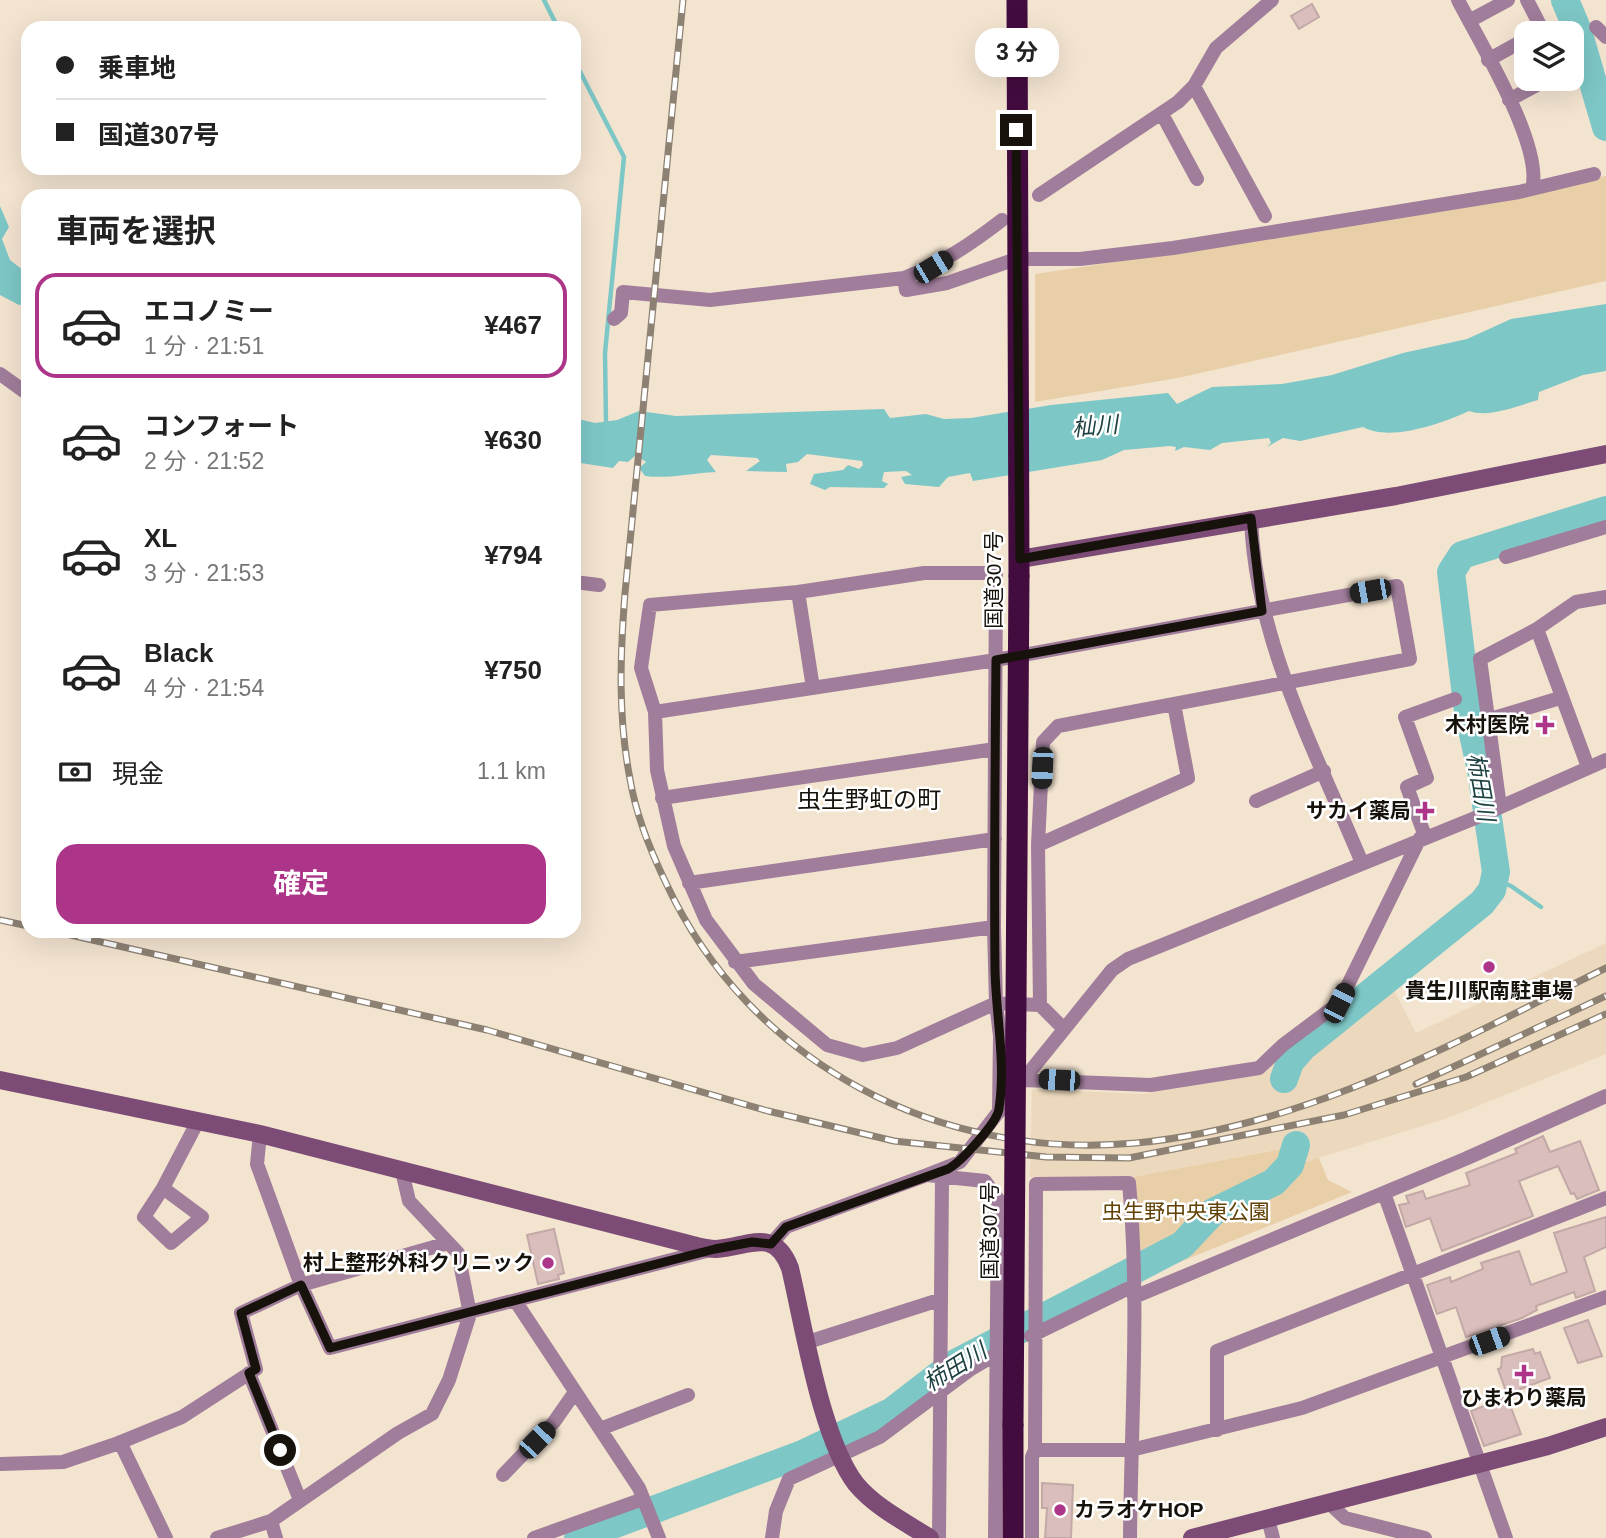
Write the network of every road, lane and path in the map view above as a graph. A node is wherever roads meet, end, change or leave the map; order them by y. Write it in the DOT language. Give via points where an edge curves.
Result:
graph roads {
  1 [pos="1017,0"];
  2 [pos="1272,0"];
  3 [pos="1458,0"];
  4 [pos="1508,0"];
  5 [pos="1527,0"];
  6 [pos="1469,21"];
  7 [pos="1536,21"];
  8 [pos="1514,46"];
  9 [pos="1488,60"];
  10 [pos="1194,86"];
  11 [pos="1526,91"];
  12 [pos="1509,100"];
  13 [pos="1162,114"];
  14 [pos="1594,174"];
  15 [pos="1197,179"];
  16 [pos="1532,189"];
  17 [pos="1039,195"];
  18 [pos="1265,216"];
  19 [pos="1002,220"];
  20 [pos="1016,267"];
  21 [pos="904,278"];
  22 [pos="614,319"];
  23 [pos="0,374"];
  24 [pos="21,389"];
  25 [pos="1606,454"];
  26 [pos="1251,518"];
  27 [pos="1606,527"];
  28 [pos="1506,557"];
  29 [pos="1019,568"];
  30 [pos="581,583"];
  31 [pos="599,584"];
  32 [pos="798,592"];
  33 [pos="1606,597"];
  34 [pos="1262,611"];
  35 [pos="1537,629"];
  36 [pos="996,660"];
  37 [pos="1287,683"];
  38 [pos="813,688"];
  39 [pos="1560,698"];
  40 [pos="1455,699"];
  41 [pos="1174,704"];
  42 [pos="656,712"];
  43 [pos="1487,720"];
  44 [pos="995,748"];
  45 [pos="1606,760"];
  46 [pos="1588,767"];
  47 [pos="1324,771"];
  48 [pos="662,798"];
  49 [pos="1256,801"];
  50 [pos="1490,811"];
  51 [pos="1423,837"];
  52 [pos="995,839"];
  53 [pos="1038,845"];
  54 [pos="1362,863"];
  55 [pos="689,883"];
  56 [pos="994,927"];
  57 [pos="736,962"];
  58 [pos="996,1003"];
  59 [pos="1040,1005"];
  60 [pos="1063,1028"];
  61 [pos="0,1080"];
  62 [pos="1023,1080"];
  63 [pos="1606,1096"];
  64 [pos="999,1112"];
  65 [pos="198,1121"];
  66 [pos="260,1134"];
  67 [pos="402,1171"];
  68 [pos="935,1177"];
  69 [pos="163,1188"];
  70 [pos="1384,1193"];
  71 [pos="1606,1198"];
  72 [pos="448,1243"];
  73 [pos="771,1244"];
  74 [pos="715,1249"];
  75 [pos="1413,1274"];
  76 [pos="301,1285"];
  77 [pos="1133,1289"];
  78 [pos="1606,1297"];
  79 [pos="939,1300"];
  80 [pos="516,1302"];
  81 [pos="470,1314"];
  82 [pos="1036,1333"];
  83 [pos="808,1342"];
  84 [pos="996,1352"];
  85 [pos="1443,1358"];
  86 [pos="249,1373"];
  87 [pos="940,1390"];
  88 [pos="575,1392"];
  89 [pos="688,1395"];
  90 [pos="1606,1427"];
  91 [pos="600,1429"];
  92 [pos="1217,1430"];
  93 [pos="120,1442"];
  94 [pos="1035,1450"];
  95 [pos="1131,1450"];
  96 [pos="837,1453"];
  97 [pos="0,1464"];
  98 [pos="1479,1464"];
  99 [pos="503,1475"];
  100 [pos="643,1499"];
  101 [pos="300,1500"];
  102 [pos="1330,1504"];
  103 [pos="1268,1519"];
  104 [pos="271,1521"];
  105 [pos="657,1533"];
  106 [pos="166,1538"];
  107 [pos="218,1538"];
  108 [pos="276,1538"];
  109 [pos="534,1538"];
  110 [pos="772,1538"];
  111 [pos="930,1538"];
  112 [pos="939,1538"];
  113 [pos="995,1538"];
  114 [pos="1013,1538"];
  115 [pos="1032,1538"];
  116 [pos="1130,1538"];
  117 [pos="1192,1538"];
  118 [pos="1273,1538"];
  119 [pos="1425,1538"];
  120 [pos="1506,1538"];
  1 -- 20 [label="highway, 国道307号"];
  2 -- 10 [label="street" via="1216,48"];
  3 -- 6 [label="street"];
  4 -- 6 [label="street"];
  5 -- 7 [label="street"];
  6 -- 9 [label="street"];
  8 -- 9 [label="street"];
  9 -- 12 [label="street"];
  10 -- 13 [label="street"];
  10 -- 18 [label="street"];
  11 -- 12 [label="street"];
  12 -- 16 [label="street" via="1531,147 1536,170"];
  13 -- 15 [label="street"];
  13 -- 17 [label="street"];
  14 -- 16 [label="street"];
  16 -- 20 [label="street" via="1173,248"];
  19 -- 21 [label="street" via="933,267"];
  20 -- 21 [label="street" via="906,290"];
  20 -- 29 [label="highway, 国道307号"];
  21 -- 22 [label="street" via="710,300 622,292 621,313"];
  23 -- 24 [label="street"];
  25 -- 26 [label="street" via="1396,496"];
  26 -- 29 [label="street"];
  26 -- 34 [label="street"];
  27 -- 28 [label="street"];
  29 -- 114 [label="highway, 国道307号, bridge"];
  30 -- 31 [label="street"];
  32 -- 36 [label="street" via="924,573 996,573"];
  32 -- 38 [label="street"];
  32 -- 42 [label="street" via="650,605 641,668"];
  33 -- 35 [label="street" via="1576,602"];
  34 -- 36 [label="street"];
  34 -- 37 [label="street"];
  34 -- 37 [label="street" via="1397,586 1410,659"];
  35 -- 39 [label="street"];
  35 -- 43 [label="street" via="1480,659"];
  36 -- 38 [label="street"];
  36 -- 44 [label="street"];
  37 -- 41 [label="street"];
  37 -- 47 [label="street"];
  38 -- 42 [label="street"];
  39 -- 43 [label="street"];
  39 -- 46 [label="street"];
  40 -- 51 [label="street" via="1405,717 1427,778 1407,787"];
  41 -- 53 [label="street" via="1188,778"];
  41 -- 53 [label="street" via="1051,731 1043,742"];
  42 -- 48 [label="street"];
  43 -- 50 [label="street"];
  44 -- 48 [label="street"];
  44 -- 52 [label="street"];
  45 -- 46 [label="street"];
  46 -- 50 [label="street"];
  47 -- 49 [label="street"];
  47 -- 54 [label="street"];
  48 -- 55 [label="street"];
  50 -- 51 [label="street"];
  51 -- 54 [label="street"];
  51 -- 62 [label="street" via="1339,1003 1259,1068 1151,1085"];
  52 -- 55 [label="street"];
  52 -- 56 [label="street"];
  53 -- 59 [label="street"];
  54 -- 60 [label="street" via="1128,959 1112,970"];
  55 -- 57 [label="street" via="706,920"];
  56 -- 57 [label="street"];
  56 -- 58 [label="street"];
  57 -- 58 [label="street" via="776,1005 817,1038 850,1053 897,1048"];
  58 -- 59 [label="street"];
  58 -- 64 [label="street"];
  59 -- 60 [label="street"];
  60 -- 62 [label="street"];
  61 -- 65 [label="street"];
  62 -- 64 [label="street"];
  63 -- 70 [label="street"];
  64 -- 68 [label="street" via="960,1162"];
  65 -- 66 [label="street"];
  65 -- 69 [label="street"];
  66 -- 67 [label="street"];
  66 -- 76 [label="street" via="257,1164"];
  67 -- 72 [label="street" via="408,1201"];
  67 -- 74 [label="street"];
  68 -- 73 [label="street" via="786,1227"];
  68 -- 79 [label="street"];
  68 -- 84 [label="street" via="985,1181 998,1199"];
  70 -- 75 [label="street"];
  70 -- 77 [label="street"];
  71 -- 75 [label="street"];
  72 -- 76 [label="street"];
  72 -- 81 [label="street" via="458,1253"];
  73 -- 74 [label="street" via="752,1242"];
  73 -- 83 [label="street" via="785,1254"];
  74 -- 80 [label="street"];
  75 -- 85 [label="street"];
  75 -- 92 [label="street" via="1217,1350"];
  76 -- 81 [label="street" via="330,1348"];
  76 -- 86 [label="street" via="241,1313 256,1369"];
  77 -- 82 [label="street"];
  77 -- 82 [label="street" via="1129,1183 1036,1184"];
  77 -- 95 [label="street"];
  78 -- 85 [label="street"];
  79 -- 83 [label="street"];
  79 -- 87 [label="street"];
  80 -- 81 [label="street"];
  80 -- 88 [label="street"];
  81 -- 101 [label="street" via="449,1380 432,1414"];
  82 -- 84 [label="street"];
  82 -- 94 [label="street"];
  83 -- 96 [label="street"];
  84 -- 87 [label="street"];
  84 -- 113 [label="street"];
  85 -- 92 [label="street" via="1302,1408"];
  85 -- 98 [label="street"];
  86 -- 93 [label="street" via="182,1417"];
  86 -- 101 [label="street"];
  87 -- 96 [label="street" via="880,1437"];
  87 -- 112 [label="street"];
  88 -- 91 [label="street"];
  88 -- 99 [label="street" via="554,1422"];
  89 -- 91 [label="street"];
  90 -- 98 [label="street"];
  91 -- 100 [label="street"];
  92 -- 95 [label="street"];
  93 -- 97 [label="street" via="63,1461"];
  93 -- 106 [label="street"];
  94 -- 95 [label="street"];
  94 -- 115 [label="street"];
  95 -- 116 [label="street"];
  96 -- 110 [label="street" via="789,1479 776,1511"];
  96 -- 111 [label="street" via="871,1499"];
  98 -- 102 [label="street"];
  98 -- 120 [label="street"];
  100 -- 105 [label="street"];
  100 -- 109 [label="street"];
  101 -- 104 [label="street"];
  102 -- 103 [label="street"];
  102 -- 119 [label="street" via="1345,1518"];
  103 -- 117 [label="street"];
  103 -- 118 [label="street"];
  104 -- 107 [label="street"];
  104 -- 108 [label="street"];
}
